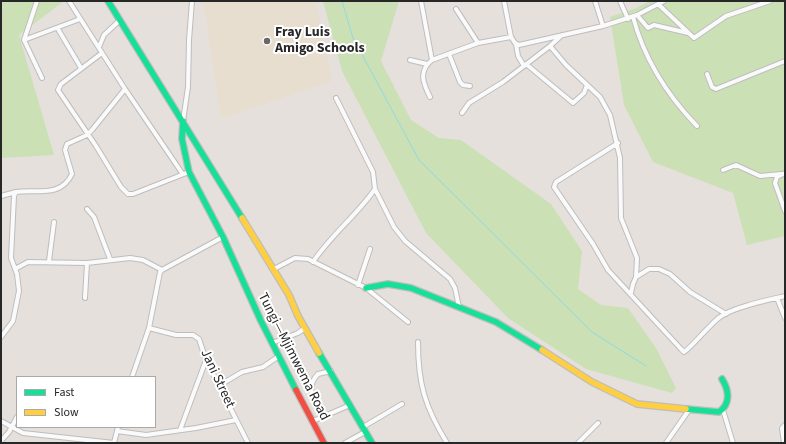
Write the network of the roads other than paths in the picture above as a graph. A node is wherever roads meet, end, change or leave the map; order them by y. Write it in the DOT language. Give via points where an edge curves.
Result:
graph roads {
  1 [pos="37,1"];
  2 [pos="69,1"];
  3 [pos="109,1"];
  4 [pos="192,1"];
  5 [pos="421,1"];
  6 [pos="504,1"];
  7 [pos="595,1"];
  8 [pos="664,1"];
  9 [pos="770,1"];
  10 [pos="622,2"];
  11 [pos="658,4"];
  12 [pos="456,10"];
  13 [pos="633,17"];
  14 [pos="80,19"];
  15 [pos="120,20"];
  16 [pos="603,26"];
  17 [pos="58,29"];
  18 [pos="688,33"];
  19 [pos="562,35"];
  20 [pos="512,37"];
  21 [pos="24,40"];
  22 [pos="478,43"];
  23 [pos="135,44"];
  24 [pos="516,44"];
  25 [pos="550,46"];
  26 [pos="98,47"];
  27 [pos="102,53"];
  28 [pos="450,54"];
  29 [pos="410,60"];
  30 [pos="432,60"];
  31 [pos="785,61"];
  32 [pos="427,64"];
  33 [pos="525,65"];
  34 [pos="81,68"];
  35 [pos="707,74"];
  36 [pos="42,78"];
  37 [pos="587,85"];
  38 [pos="470,86"];
  39 [pos="125,89"];
  40 [pos="430,97"];
  41 [pos="336,98"];
  42 [pos="462,113"];
  43 [pos="183,121"];
  44 [pos="697,126"];
  45 [pos="87,135"];
  46 [pos="618,143"];
  47 [pos="723,170"];
  48 [pos="189,172"];
  49 [pos="783,173"];
  50 [pos="182,174"];
  51 [pos="375,189"];
  52 [pos="16,192"];
  53 [pos="1,196"];
  54 [pos="87,209"];
  55 [pos="785,211"];
  56 [pos="54,222"];
  57 [pos="223,237"];
  58 [pos="370,249"];
  59 [pos="110,259"];
  60 [pos="49,261"];
  61 [pos="87,262"];
  62 [pos="313,262"];
  63 [pos="15,269"];
  64 [pos="274,269"];
  65 [pos="162,270"];
  66 [pos="636,277"];
  67 [pos="358,285"];
  68 [pos="366,288"];
  69 [pos="631,293"];
  70 [pos="785,296"];
  71 [pos="85,298"];
  72 [pos="777,298"];
  73 [pos="459,307"];
  74 [pos="726,314"];
  75 [pos="785,318"];
  76 [pos="408,322"];
  77 [pos="149,328"];
  78 [pos="305,328"];
  79 [pos="1,337"];
  80 [pos="418,342"];
  81 [pos="272,343"];
  82 [pos="279,356"];
  83 [pos="206,360"];
  84 [pos="331,371"];
  85 [pos="132,376"];
  86 [pos="722,379"];
  87 [pos="220,385"];
  88 [pos="402,404"];
  89 [pos="350,405"];
  90 [pos="690,410"];
  91 [pos="723,410"];
  92 [pos="322,417"];
  93 [pos="16,419"];
  94 [pos="236,420"];
  95 [pos="1,421"];
  96 [pos="313,421"];
  97 [pos="598,423"];
  98 [pos="785,425"];
  99 [pos="11,427"];
  100 [pos="117,429"];
  101 [pos="364,429"];
  102 [pos="180,430"];
  103 [pos="1,441"];
  104 [pos="114,443"];
  105 [pos="248,443"];
  106 [pos="324,443"];
  107 [pos="345,443"];
  108 [pos="372,443"];
  109 [pos="447,443"];
  110 [pos="578,443"];
  111 [pos="666,443"];
  112 [pos="733,443"];
  113 [pos="784,443"];
  1 -- 21 [label="street"];
  2 -- 14 [label="street"];
  3 -- 15 [label="street"];
  3 -- 23 [label="street" via="135,40"];
  4 -- 43 [label="street" via="188,87"];
  5 -- 30 [label="street"];
  6 -- 20 [label="street"];
  7 -- 16 [label="street"];
  8 -- 11 [label="street"];
  9 -- 18 [label="street" via="726,16 696,38"];
  10 -- 13 [label="street"];
  11 -- 13 [label="street"];
  11 -- 18 [label="street"];
  12 -- 22 [label="street"];
  13 -- 16 [label="street"];
  13 -- 18 [label="street" via="648,28 654,25"];
  13 -- 44 [label="street" via="654,72"];
  14 -- 17 [label="street"];
  14 -- 26 [label="street"];
  15 -- 23 [label="street"];
  15 -- 26 [label="street" via="104,35"];
  16 -- 19 [label="street"];
  17 -- 21 [label="street"];
  17 -- 34 [label="street"];
  19 -- 24 [label="street"];
  19 -- 25 [label="street"];
  20 -- 22 [label="street"];
  20 -- 24 [label="street"];
  21 -- 36 [label="street"];
  22 -- 28 [label="street"];
  23 -- 43 [label="street"];
  24 -- 33 [label="street" via="519,58"];
  25 -- 33 [label="street"];
  25 -- 37 [label="street"];
  26 -- 27 [label="street"];
  27 -- 34 [label="street"];
  27 -- 39 [label="street"];
  28 -- 30 [label="street"];
  28 -- 38 [label="street" via="460,82"];
  29 -- 32 [label="street"];
  30 -- 32 [label="street"];
  31 -- 35 [label="street" via="716,89 712,87"];
  32 -- 40 [label="street" via="422,78"];
  33 -- 37 [label="street" via="573,102 584,93"];
  33 -- 42 [label="street" via="469,103"];
  34 -- 45 [label="street" via="59,86 58,90"];
  37 -- 46 [label="street" via="605,104"];
  39 -- 45 [label="street"];
  39 -- 50 [label="street"];
  41 -- 51 [label="street" via="372,172"];
  43 -- 48 [label="street, Tungi—Mjimwema Road" via="182,139"];
  43 -- 64 [label="street"];
  45 -- 50 [label="street" via="128,194 144,191"];
  45 -- 52 [label="street" via="65,147 72,174 62,186 51,191"];
  46 -- 66 [label="street" via="621,218 636,250"];
  46 -- 69 [label="street" via="556,182 554,187 594,244 608,270"];
  47 -- 49 [label="street" via="736,165 760,176"];
  48 -- 50 [label="street"];
  48 -- 57 [label="street, Tungi—Mjimwema Road"];
  49 -- 55 [label="street" via="774,183"];
  51 -- 62 [label="street"];
  51 -- 73 [label="street" via="394,228 402,238 453,284"];
  52 -- 53 [label="street"];
  52 -- 63 [label="street" via="13,199 11,258"];
  54 -- 59 [label="street" via="94,217"];
  56 -- 60 [label="street"];
  57 -- 65 [label="street"];
  57 -- 81 [label="street, Tungi—Mjimwema Road"];
  58 -- 67 [label="street"];
  59 -- 61 [label="street"];
  59 -- 65 [label="street" via="138,258"];
  60 -- 61 [label="street"];
  60 -- 63 [label="street" via="28,262"];
  61 -- 71 [label="street"];
  62 -- 64 [label="street" via="300,257"];
  62 -- 67 [label="street"];
  63 -- 79 [label="street" via="19,298 13,321"];
  64 -- 78 [label="street"];
  65 -- 77 [label="street"];
  66 -- 69 [label="street"];
  66 -- 74 [label="street" via="649,269 664,271 690,292"];
  67 -- 68 [label="street"];
  68 -- 73 [label="street" via="398,285"];
  68 -- 76 [label="street"];
  69 -- 74 [label="street" via="649,317 684,352"];
  70 -- 72 [label="street"];
  72 -- 74 [label="street"];
  72 -- 75 [label="street"];
  73 -- 90 [label="street" via="496,322 592,382 637,404"];
  77 -- 83 [label="street, Jani Street" via="176,335 196,336"];
  77 -- 85 [label="street"];
  78 -- 81 [label="street"];
  78 -- 84 [label="street"];
  80 -- 109 [label="street" via="421,388 429,410"];
  81 -- 82 [label="street, Tungi—Mjimwema Road"];
  82 -- 87 [label="street" via="263,367 242,372"];
  82 -- 96 [label="street, Tungi—Mjimwema Road"];
  83 -- 87 [label="street, Jani Street"];
  83 -- 102 [label="street"];
  84 -- 89 [label="street"];
  84 -- 92 [label="street" via="318,374 311,388 311,394"];
  86 -- 91 [label="street" via="728,394 727,404"];
  87 -- 94 [label="street, Jani Street"];
  88 -- 101 [label="street"];
  89 -- 92 [label="street"];
  89 -- 101 [label="street"];
  90 -- 91 [label="street"];
  90 -- 111 [label="street"];
  91 -- 112 [label="street"];
  92 -- 96 [label="street"];
  93 -- 99 [label="street"];
  94 -- 102 [label="street"];
  94 -- 105 [label="street, Jani Street"];
  95 -- 99 [label="street"];
  96 -- 106 [label="street, Tungi—Mjimwema Road"];
  97 -- 110 [label="street"];
  98 -- 113 [label="street" via="782,428"];
  99 -- 103 [label="street"];
  99 -- 104 [label="street" via="23,433"];
  100 -- 102 [label="street" via="146,435"];
  100 -- 104 [label="street"];
  101 -- 107 [label="street"];
  101 -- 108 [label="street"];
}
